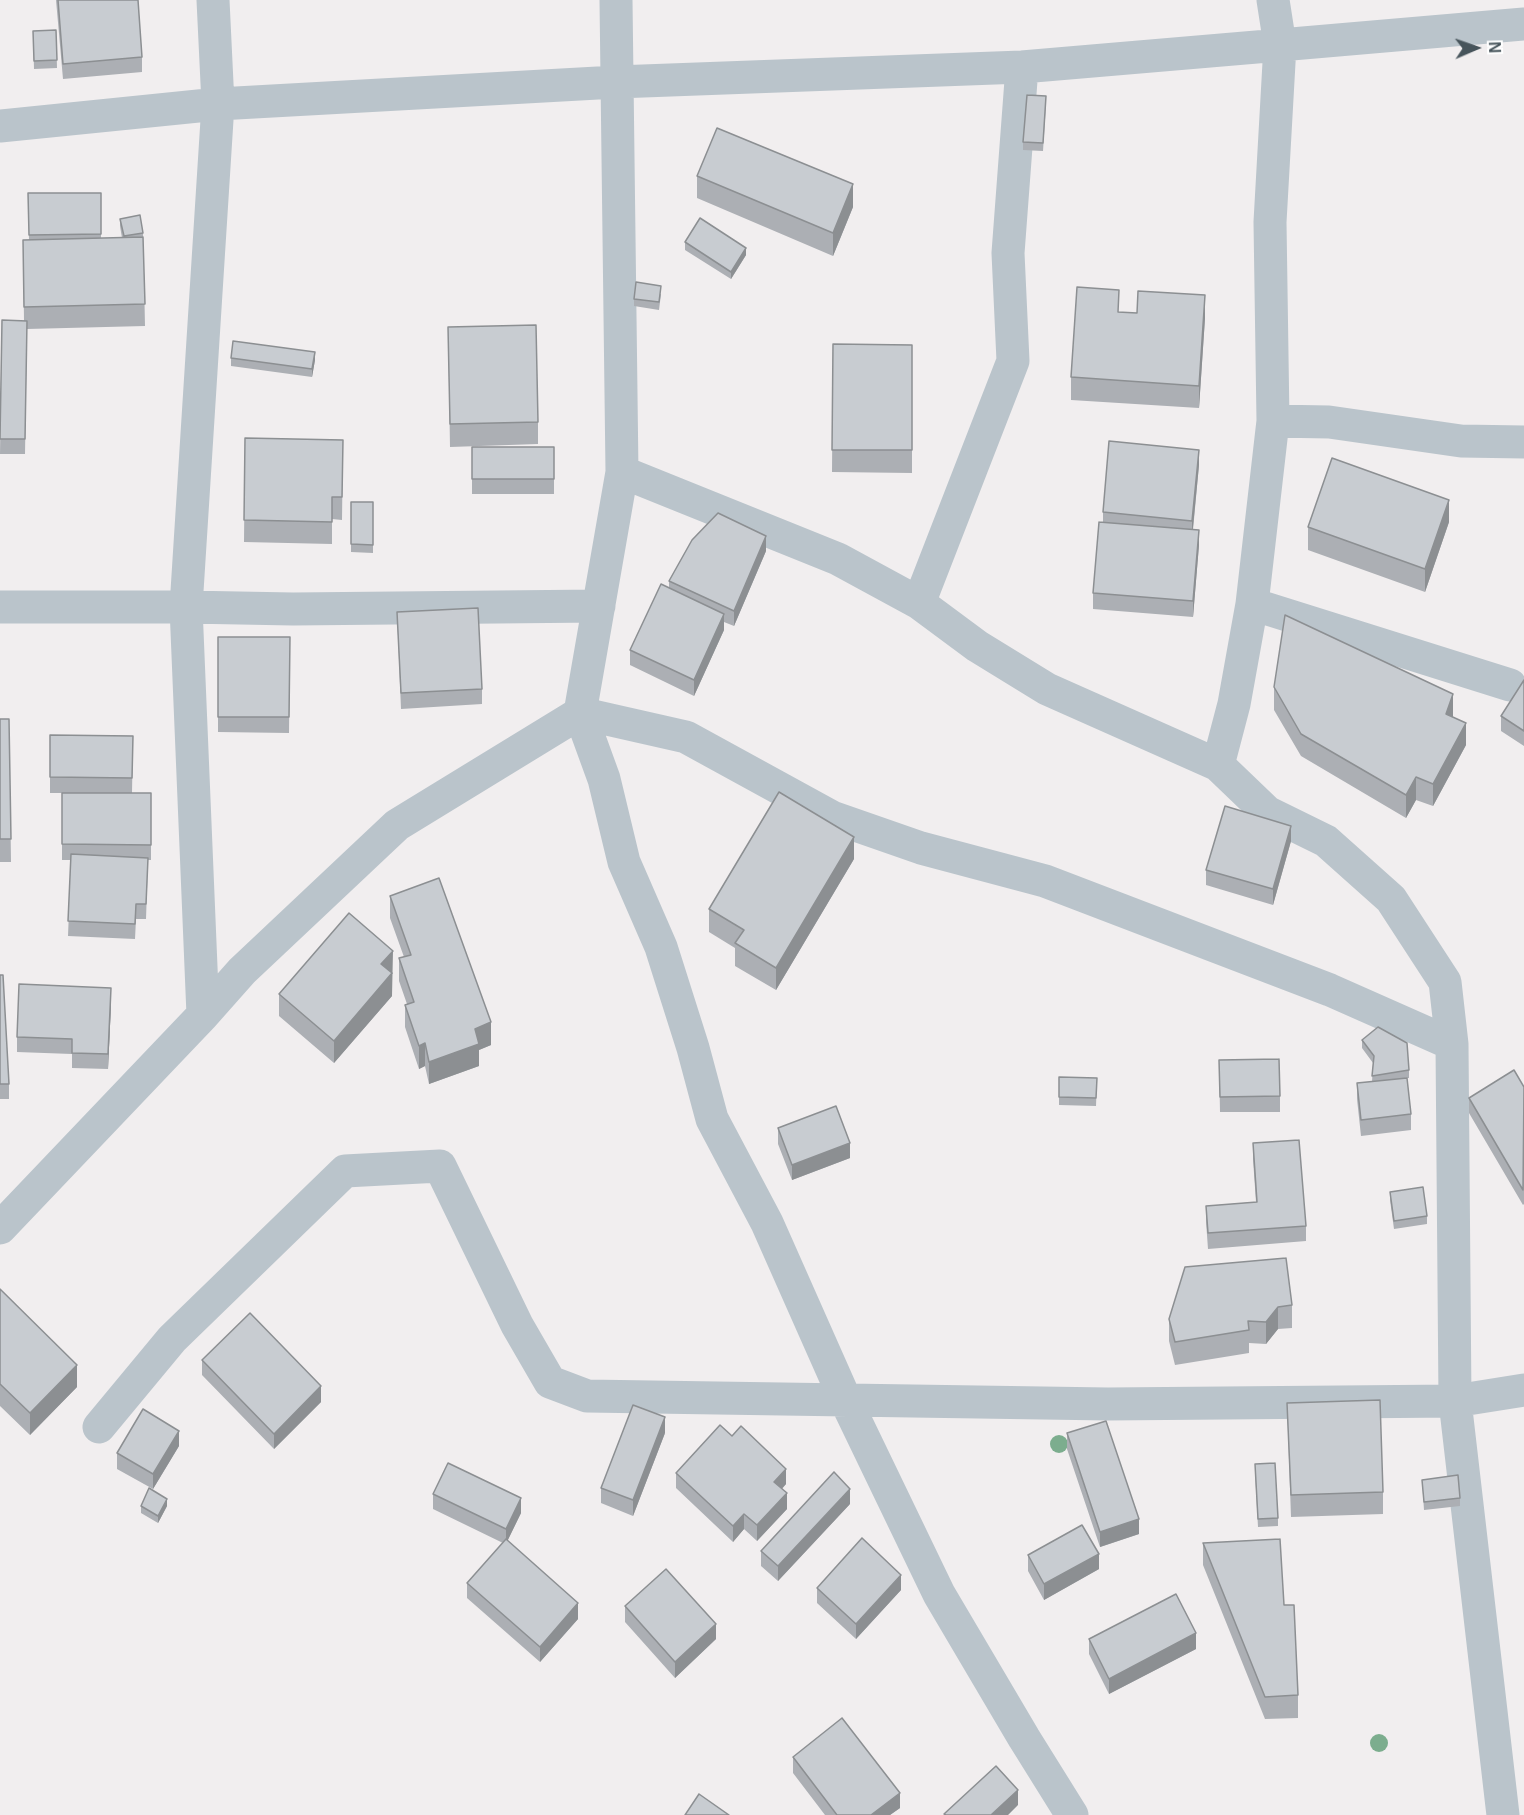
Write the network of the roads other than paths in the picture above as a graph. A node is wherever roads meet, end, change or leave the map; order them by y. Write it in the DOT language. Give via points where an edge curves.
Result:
graph roads {
  1 [pos="213,0"];
  2 [pos="616,0"];
  3 [pos="1273,0"];
  4 [pos="1524,24"];
  5 [pos="1280,45"];
  6 [pos="1022,67"];
  7 [pos="616,82"];
  8 [pos="218,104"];
  9 [pos="0,126"];
  10 [pos="1273,421"];
  11 [pos="1524,442"];
  12 [pos="622,472"];
  13 [pos="919,603"];
  14 [pos="1252,604"];
  15 [pos="599,606"];
  16 [pos="0,607"];
  17 [pos="186,607"];
  18 [pos="1510,685"];
  19 [pos="580,713"];
  20 [pos="1218,765"];
  21 [pos="203,1015"];
  22 [pos="1452,1044"];
  23 [pos="0,1227"];
  24 [pos="1524,1390"];
  25 [pos="845,1399"];
  26 [pos="1455,1401"];
  27 [pos="99,1427"];
  28 [pos="1072,1815"];
  29 [pos="1503,1815"];
  1 -- 8 [label="street"];
  2 -- 7 [label="street"];
  3 -- 5 [label="street"];
  4 -- 5 [label="street"];
  5 -- 6 [label="street"];
  5 -- 10 [label="street" via="1270,222"];
  6 -- 7 [label="street"];
  6 -- 13 [label="street" via="1008,253 1013,362"];
  7 -- 8 [label="street"];
  7 -- 12 [label="street"];
  8 -- 9 [label="street"];
  8 -- 17 [label="street"];
  10 -- 11 [label="street" via="1329,422 1461,441"];
  10 -- 14 [label="street"];
  12 -- 13 [label="street" via="838,559"];
  12 -- 15 [label="street"];
  13 -- 20 [label="street" via="977,646 1047,689"];
  14 -- 18 [label="street"];
  14 -- 20 [label="street" via="1234,704"];
  15 -- 17 [label="street"];
  15 -- 19 [label="street"];
  16 -- 17 [label="street"];
  17 -- 21 [label="street"];
  19 -- 21 [label="street" via="398,825 242,972"];
  19 -- 22 [label="street" via="686,737 832,817 921,848 1046,881 1330,990"];
  19 -- 25 [label="street" via="604,778 624,862 661,948 712,1119 767,1223"];
  20 -- 22 [label="street" via="1267,812 1326,841 1391,899 1445,982"];
  21 -- 23 [label="street"];
  22 -- 26 [label="street"];
  24 -- 26 [label="street"];
  25 -- 26 [label="street" via="1108,1404"];
  25 -- 27 [label="street" via="587,1396 550,1382 517,1324 440,1166 345,1171 172,1339"];
  25 -- 28 [label="street" via="939,1594"];
  26 -- 29 [label="street"];
}
